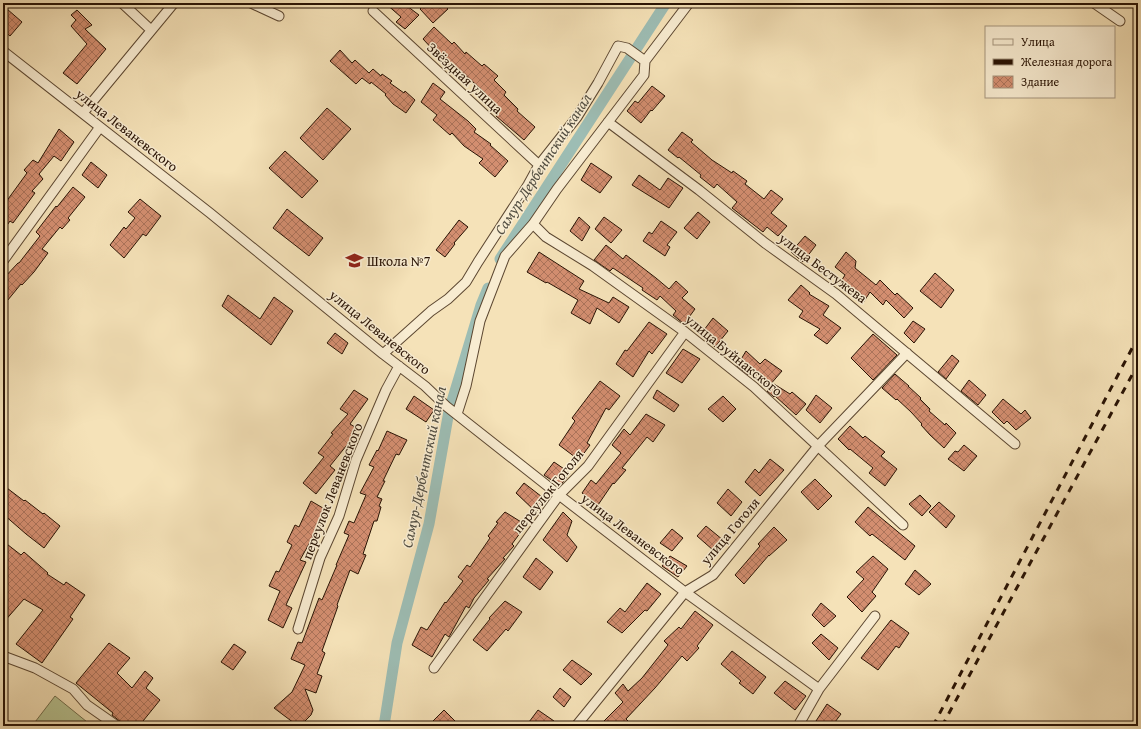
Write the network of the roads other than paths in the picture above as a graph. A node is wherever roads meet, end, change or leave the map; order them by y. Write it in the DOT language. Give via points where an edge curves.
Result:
graph roads {
  1 [pos="122,3"];
  2 [pos="174,3"];
  3 [pos="251,3"];
  4 [pos="689,3"];
  5 [pos="1094,3"];
  6 [pos="373,11"];
  7 [pos="279,16"];
  8 [pos="1120,21"];
  9 [pos="152,30"];
  10 [pos="4,53"];
  11 [pos="643,60"];
  12 [pos="83,113"];
  13 [pos="608,122"];
  14 [pos="100,127"];
  15 [pos="539,165"];
  16 [pos="533,224"];
  17 [pos="3,261"];
  18 [pos="685,332"];
  19 [pos="906,353"];
  20 [pos="383,354"];
  21 [pos="399,366"];
  22 [pos="452,411"];
  23 [pos="1015,444"];
  24 [pos="818,446"];
  25 [pos="560,495"];
  26 [pos="903,525"];
  27 [pos="685,592"];
  28 [pos="876,616"];
  29 [pos="298,629"];
  30 [pos="3,656"];
  31 [pos="434,668"];
  32 [pos="819,689"];
  33 [pos="117,726"];
  34 [pos="576,726"];
  35 [pos="798,726"];
  1 -- 9 [label="street"];
  2 -- 9 [label="street"];
  3 -- 7 [label="street"];
  4 -- 11 [label="street"];
  5 -- 8 [label="street"];
  6 -- 15 [label="street, Звёздная улица"];
  9 -- 12 [label="street"];
  10 -- 12 [label="street, улица Леваневского"];
  11 -- 13 [label="street" via="644,75"];
  11 -- 15 [label="street" via="627,48 618,46 577,116"];
  12 -- 14 [label="street, улица Леваневского"];
  13 -- 16 [label="street"];
  13 -- 19 [label="street, улица Бестужева" via="836,294"];
  14 -- 17 [label="street"];
  14 -- 20 [label="street, улица Леваневского"];
  15 -- 20 [label="street" via="466,282"];
  16 -- 18 [label="street, улица Буйнакского" via="546,237 593,266"];
  16 -- 22 [label="street" via="505,256 480,321 466,386"];
  18 -- 24 [label="street, улица Буйнакского" via="754,387"];
  18 -- 25 [label="street, переулок Гоголя" via="588,466"];
  19 -- 23 [label="street, улица Бестужева"];
  19 -- 24 [label="street, улица Гоголя"];
  20 -- 21 [label="street, улица Леваневского"];
  21 -- 22 [label="street, улица Леваневского"];
  21 -- 29 [label="street, переулок Леваневского" via="356,460 339,516 320,558"];
  22 -- 25 [label="street, улица Леваневского"];
  24 -- 26 [label="street, улица Буйнакского"];
  24 -- 27 [label="street, улица Гоголя" via="713,576"];
  25 -- 27 [label="street, улица Леваневского"];
  25 -- 31 [label="street, переулок Гоголя"];
  27 -- 32 [label="street, улица Леваневского"];
  27 -- 34 [label="street, улица Гоголя"];
  28 -- 32 [label="street"];
  30 -- 33 [label="street" via="35,668 73,689 87,705"];
  32 -- 35 [label="street"];
}
